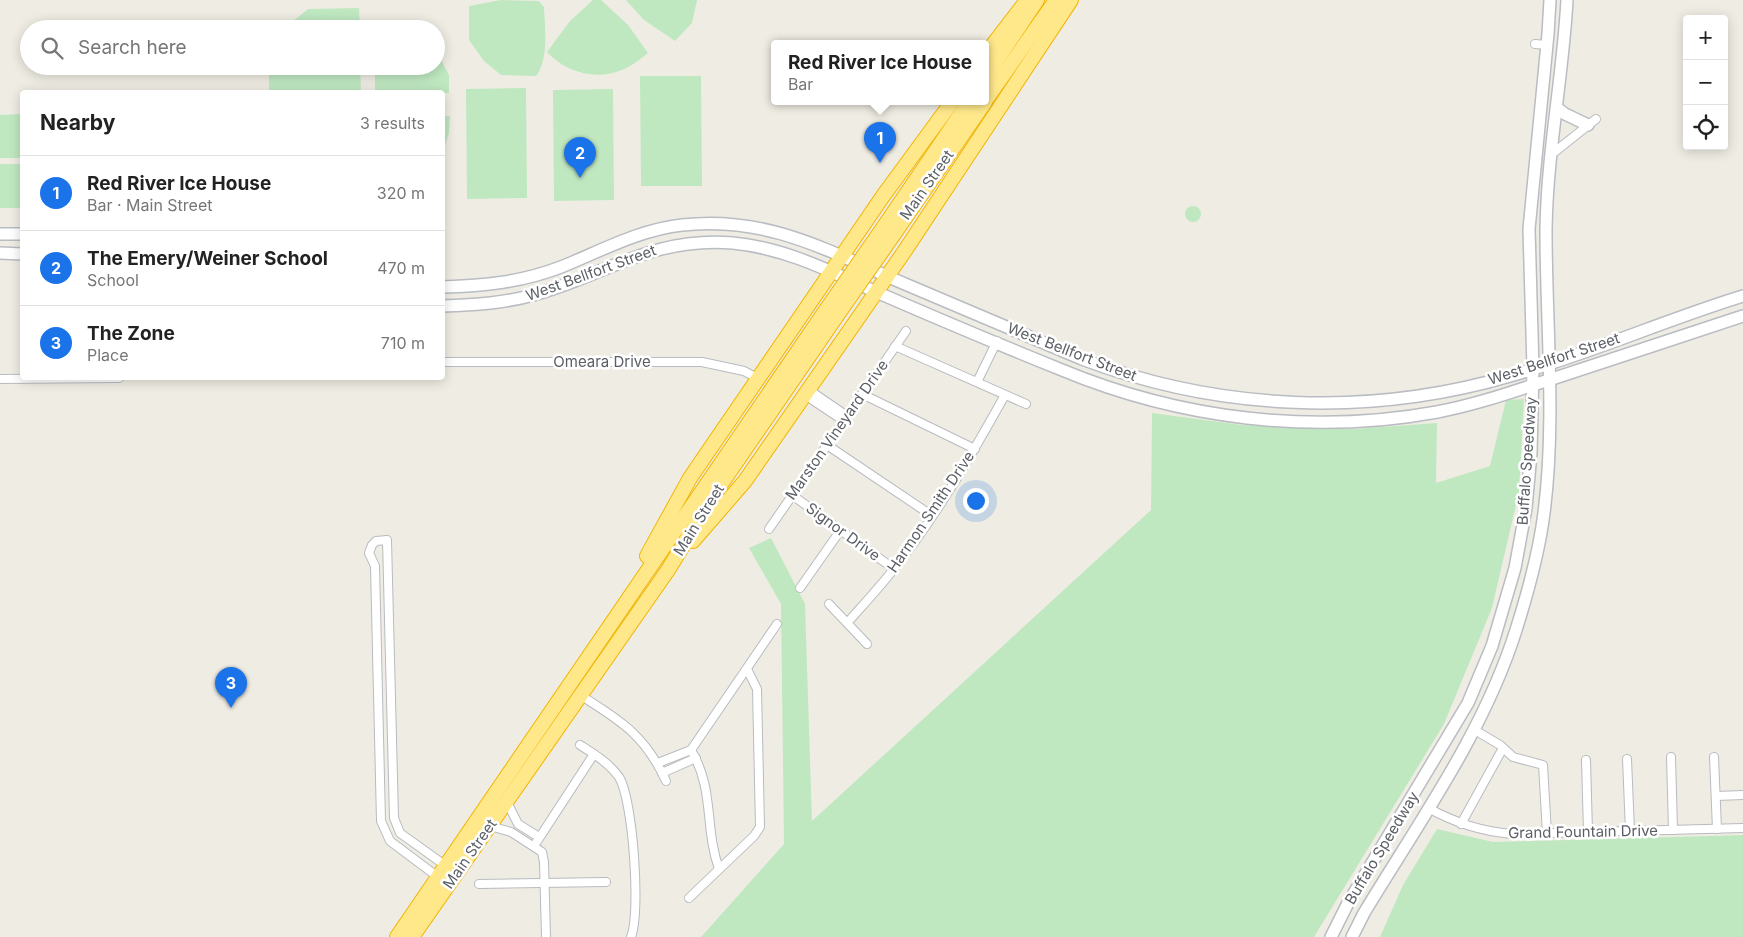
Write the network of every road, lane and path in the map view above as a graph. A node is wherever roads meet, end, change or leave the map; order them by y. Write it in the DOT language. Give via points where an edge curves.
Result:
graph roads {
  1 [pos="1026,0"];
  2 [pos="1038,0"];
  3 [pos="1056,0"];
  4 [pos="1071,0"];
  5 [pos="1550,0"];
  6 [pos="1567,0"];
  7 [pos="1565,35"];
  8 [pos="1548,39"];
  9 [pos="1535,44"];
  10 [pos="989,49"];
  11 [pos="989,72"];
  12 [pos="989,95"];
  13 [pos="950,105"];
  14 [pos="967,105"];
  15 [pos="982,105"];
  16 [pos="1557,108"];
  17 [pos="1592,122"];
  18 [pos="1535,153"];
  19 [pos="1552,154"];
  20 [pos="868,218"];
  21 [pos="710,223"];
  22 [pos="888,231"];
  23 [pos="0,234"];
  24 [pos="20,234"];
  25 [pos="709,242"];
  26 [pos="904,252"];
  27 [pos="0,253"];
  28 [pos="20,254"];
  29 [pos="590,254"];
  30 [pos="844,255"];
  31 [pos="597,271"];
  32 [pos="832,272"];
  33 [pos="887,276"];
  34 [pos="468,286"];
  35 [pos="445,287"];
  36 [pos="876,292"];
  37 [pos="817,295"];
  38 [pos="1743,298"];
  39 [pos="469,305"];
  40 [pos="445,306"];
  41 [pos="831,314"];
  42 [pos="1743,316"];
  43 [pos="854,324"];
  44 [pos="1004,326"];
  45 [pos="906,331"];
  46 [pos="996,341"];
  47 [pos="895,346"];
  48 [pos="445,362"];
  49 [pos="1549,363"];
  50 [pos="1533,368"];
  51 [pos="1121,374"];
  52 [pos="0,379"];
  53 [pos="20,379"];
  54 [pos="759,379"];
  55 [pos="1549,380"];
  56 [pos="977,382"];
  57 [pos="1533,385"];
  58 [pos="1114,389"];
  59 [pos="807,392"];
  60 [pos="862,394"];
  61 [pos="1005,395"];
  62 [pos="1402,398"];
  63 [pos="1026,404"];
  64 [pos="1306,404"];
  65 [pos="1405,416"];
  66 [pos="846,418"];
  67 [pos="1304,422"];
  68 [pos="827,445"];
  69 [pos="975,449"];
  70 [pos="792,495"];
  71 [pos="931,515"];
  72 [pos="769,529"];
  73 [pos="1522,530"];
  74 [pos="840,531"];
  75 [pos="1541,533"];
  76 [pos="894,569"];
  77 [pos="668,570"];
  78 [pos="376,584"];
  79 [pos="388,584"];
  80 [pos="800,588"];
  81 [pos="829,604"];
  82 [pos="848,622"];
  83 [pos="776,624"];
  84 [pos="603,635"];
  85 [pos="867,644"];
  86 [pos="747,669"];
  87 [pos="378,684"];
  88 [pos="391,684"];
  89 [pos="580,695"];
  90 [pos="1468,703"];
  91 [pos="1483,710"];
  92 [pos="1473,729"];
  93 [pos="580,745"];
  94 [pos="1503,748"];
  95 [pos="691,750"];
  96 [pos="594,754"];
  97 [pos="1671,757"];
  98 [pos="1714,757"];
  99 [pos="696,758"];
  100 [pos="1627,758"];
  101 [pos="1586,760"];
  102 [pos="658,763"];
  103 [pos="662,774"];
  104 [pos="666,782"];
  105 [pos="1743,795"];
  106 [pos="1716,796"];
  107 [pos="380,798"];
  108 [pos="393,798"];
  109 [pos="1412,799"];
  110 [pos="507,802"];
  111 [pos="1428,808"];
  112 [pos="1461,824"];
  113 [pos="490,826"];
  114 [pos="522,827"];
  115 [pos="1743,828"];
  116 [pos="1717,829"];
  117 [pos="1672,830"];
  118 [pos="1630,831"];
  119 [pos="1588,832"];
  120 [pos="1547,834"];
  121 [pos="518,836"];
  122 [pos="539,837"];
  123 [pos="534,846"];
  124 [pos="719,869"];
  125 [pos="443,877"];
  126 [pos="606,882"];
  127 [pos="545,883"];
  128 [pos="479,884"];
  129 [pos="428,891"];
  130 [pos="689,898"];
  131 [pos="1338,924"];
  132 [pos="1354,934"];
  133 [pos="388,937"];
  134 [pos="397,937"];
  135 [pos="412,937"];
  136 [pos="418,937"];
  137 [pos="546,937"];
  138 [pos="631,937"];
  139 [pos="1331,937"];
  1 -- 10 [label="highway"];
  2 -- 11 [label="highway"];
  3 -- 12 [label="highway, Main Street"];
  4 -- 26 [label="highway"];
  5 -- 8 [label="main road, Buffalo Speedway"];
  6 -- 7 [label="main road, Buffalo Speedway"];
  7 -- 8 [label="main road"];
  7 -- 16 [label="main road, Buffalo Speedway"];
  8 -- 9 [label="street"];
  8 -- 18 [label="main road, Buffalo Speedway"];
  13 -- 20 [label="highway"];
  14 -- 22 [label="highway, Main Street"];
  15 -- 22 [label="highway, Main Street"];
  16 -- 17 [label="main road" via="1565,114"];
  16 -- 19 [label="main road, Buffalo Speedway"];
  17 -- 19 [label="street"];
  18 -- 19 [label="main road"];
  18 -- 50 [label="main road, Buffalo Speedway" via="1529,229"];
  19 -- 49 [label="main road, Buffalo Speedway" via="1546,227"];
  20 -- 26 [label="highway" via="866,232 869,240 891,256"];
  20 -- 30 [label="highway"];
  21 -- 25 [label="main road"];
  21 -- 29 [label="main road, West Bellfort Street" via="656,229 625,238"];
  21 -- 30 [label="main road, West Bellfort Street" via="767,229"];
  22 -- 41 [label="highway, Main Street, bridge"];
  23 -- 24 [label="main road"];
  25 -- 31 [label="main road, West Bellfort Street" via="647,251"];
  25 -- 32 [label="main road, West Bellfort Street" via="763,248"];
  26 -- 33 [label="highway"];
  27 -- 28 [label="main road"];
  29 -- 31 [label="main road"];
  29 -- 34 [label="main road, West Bellfort Street" via="515,281"];
  30 -- 32 [label="highway"];
  30 -- 33 [label="main road, West Bellfort Street"];
  31 -- 39 [label="main road, West Bellfort Street" via="540,294 510,302"];
  32 -- 36 [label="main road, West Bellfort Street"];
  32 -- 37 [label="highway"];
  33 -- 36 [label="highway"];
  33 -- 44 [label="main road, West Bellfort Street"];
  34 -- 35 [label="main road, West Bellfort Street"];
  34 -- 39 [label="main road"];
  36 -- 43 [label="highway"];
  36 -- 46 [label="main road, West Bellfort Street"];
  37 -- 43 [label="highway" via="834,293 852,305"];
  37 -- 54 [label="highway"];
  38 -- 49 [label="main road, West Bellfort Street"];
  39 -- 40 [label="main road, West Bellfort Street"];
  41 -- 77 [label="highway, Main Street"];
  41 -- 84 [label="highway, Main Street"];
  42 -- 55 [label="main road, West Bellfort Street"];
  43 -- 59 [label="highway"];
  44 -- 46 [label="main road"];
  44 -- 51 [label="main road, West Bellfort Street"];
  45 -- 47 [label="street, Marston Vineyard Drive"];
  46 -- 56 [label="street"];
  46 -- 58 [label="main road, West Bellfort Street"];
  47 -- 56 [label="street"];
  47 -- 60 [label="street, Marston Vineyard Drive"];
  48 -- 54 [label="street, Omeara Drive" via="702,362 744,371"];
  49 -- 50 [label="main road, West Bellfort Street"];
  49 -- 55 [label="main road, Buffalo Speedway"];
  50 -- 57 [label="main road, Buffalo Speedway"];
  50 -- 62 [label="main road, West Bellfort Street" via="1510,376"];
  51 -- 58 [label="main road"];
  51 -- 64 [label="main road, West Bellfort Street" via="1189,391"];
  52 -- 53 [label="street"];
  54 -- 84 [label="highway" via="690,478"];
  55 -- 57 [label="main road, West Bellfort Street"];
  55 -- 75 [label="main road, Buffalo Speedway" via="1549,452"];
  56 -- 61 [label="street"];
  57 -- 65 [label="main road, West Bellfort Street" via="1482,401"];
  57 -- 73 [label="main road, Buffalo Speedway" via="1531,453"];
  58 -- 67 [label="main road, West Bellfort Street" via="1207,413"];
  59 -- 66 [label="street"];
  59 -- 77 [label="highway" via="745,481"];
  60 -- 66 [label="street, Marston Vineyard Drive"];
  60 -- 69 [label="street"];
  61 -- 63 [label="street"];
  61 -- 69 [label="street, Harmon Smith Drive"];
  62 -- 64 [label="main road, West Bellfort Street"];
  62 -- 65 [label="main road"];
  64 -- 67 [label="main road"];
  65 -- 67 [label="main road, West Bellfort Street"];
  66 -- 68 [label="street, Marston Vineyard Drive"];
  68 -- 70 [label="street, Marston Vineyard Drive"];
  68 -- 71 [label="street"];
  69 -- 71 [label="street, Harmon Smith Drive"];
  70 -- 72 [label="street, Marston Vineyard Drive"];
  70 -- 74 [label="street, Signor Drive"];
  71 -- 76 [label="street, Harmon Smith Drive"];
  73 -- 75 [label="main road"];
  73 -- 90 [label="main road, Buffalo Speedway" via="1500,620"];
  74 -- 76 [label="street, Signor Drive"];
  74 -- 80 [label="street"];
  75 -- 91 [label="main road, Buffalo Speedway" via="1516,632"];
  76 -- 82 [label="street, Harmon Smith Drive"];
  77 -- 89 [label="highway, Main Street"];
  78 -- 79 [label="street"];
  78 -- 79 [label="street" via="370,548 376,541 387,540"];
  78 -- 87 [label="street"];
  79 -- 88 [label="street"];
  81 -- 82 [label="street"];
  82 -- 85 [label="street"];
  83 -- 86 [label="street"];
  84 -- 125 [label="highway, Main Street"];
  86 -- 95 [label="street"];
  86 -- 124 [label="street" via="757,689 760,827"];
  87 -- 88 [label="street"];
  87 -- 107 [label="street"];
  88 -- 108 [label="street"];
  89 -- 102 [label="street" via="630,730"];
  89 -- 110 [label="highway, Main Street"];
  90 -- 91 [label="main road"];
  90 -- 109 [label="main road, Buffalo Speedway"];
  91 -- 92 [label="main road, Buffalo Speedway"];
  92 -- 94 [label="street"];
  92 -- 111 [label="main road, Buffalo Speedway"];
  93 -- 96 [label="street"];
  94 -- 112 [label="street"];
  94 -- 120 [label="street" via="1520,760 1543,765"];
  95 -- 99 [label="street"];
  95 -- 102 [label="street"];
  96 -- 122 [label="street"];
  96 -- 138 [label="street" via="618,777 628,801 634,860 635,922"];
  97 -- 117 [label="street"];
  98 -- 106 [label="street"];
  99 -- 103 [label="street"];
  99 -- 124 [label="street" via="706,782 713,848"];
  100 -- 118 [label="street"];
  101 -- 119 [label="street"];
  102 -- 103 [label="street"];
  103 -- 104 [label="street"];
  105 -- 106 [label="street"];
  106 -- 116 [label="street"];
  107 -- 108 [label="street"];
  107 -- 125 [label="street" via="381,820 390,841"];
  108 -- 125 [label="street" via="394,818 400,833"];
  109 -- 111 [label="main road"];
  109 -- 131 [label="main road, Buffalo Speedway" via="1348,902"];
  110 -- 113 [label="highway, Main Street"];
  110 -- 114 [label="street"];
  111 -- 112 [label="street, Grand Fountain Drive"];
  111 -- 132 [label="main road, Buffalo Speedway"];
  112 -- 120 [label="street, Grand Fountain Drive" via="1487,832"];
  113 -- 121 [label="street"];
  113 -- 125 [label="highway, Main Street"];
  114 -- 121 [label="street"];
  114 -- 122 [label="street"];
  115 -- 116 [label="street, Grand Fountain Drive"];
  116 -- 117 [label="street, Grand Fountain Drive"];
  117 -- 118 [label="street, Grand Fountain Drive"];
  118 -- 119 [label="street, Grand Fountain Drive"];
  119 -- 120 [label="street, Grand Fountain Drive"];
  121 -- 123 [label="street"];
  122 -- 123 [label="street"];
  123 -- 127 [label="street" via="542,852"];
  124 -- 130 [label="street"];
  125 -- 129 [label="highway, Main Street"];
  125 -- 135 [label="highway, Main Street"];
  125 -- 136 [label="highway"];
  126 -- 127 [label="street"];
  127 -- 128 [label="street"];
  127 -- 137 [label="street"];
  129 -- 133 [label="highway"];
  129 -- 134 [label="highway, Main Street"];
  131 -- 132 [label="main road"];
  131 -- 139 [label="main road, Buffalo Speedway"];
}
